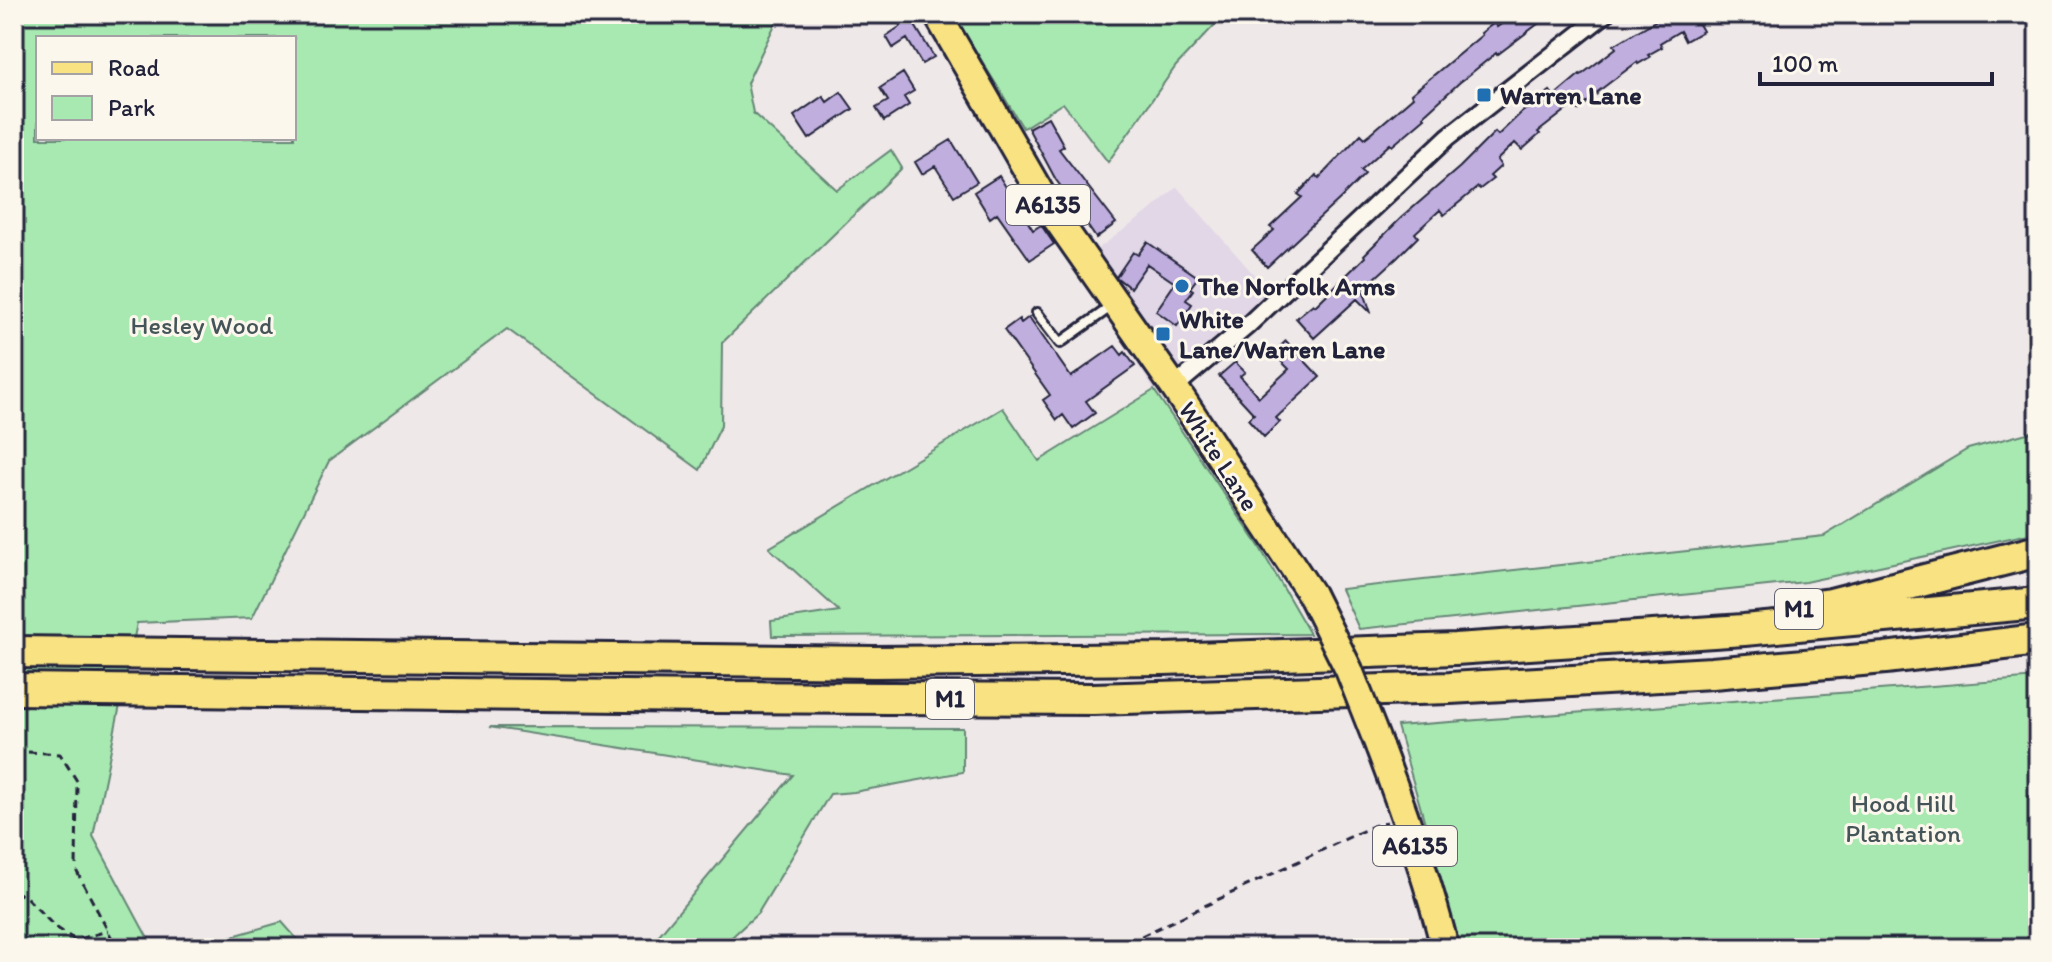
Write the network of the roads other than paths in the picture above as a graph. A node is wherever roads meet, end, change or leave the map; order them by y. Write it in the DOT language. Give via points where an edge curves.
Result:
graph roads {
  1 [pos="937,14"];
  2 [pos="1605,14"];
  3 [pos="1116,303"];
  4 [pos="1037,313"];
  5 [pos="1174,387"];
  6 [pos="2038,551"];
  7 [pos="2038,603"];
  8 [pos="2038,640"];
  9 [pos="1556,642"];
  10 [pos="14,652"];
  11 [pos="2038,654"];
  12 [pos="1885,658"];
  13 [pos="14,689"];
  14 [pos="1445,948"];
  1 -- 3 [label="main road, White Lane / A6135" via="1049,208"];
  2 -- 5 [label="street" via="1448,137 1248,325"];
  3 -- 4 [label="lane" via="1060,343"];
  3 -- 5 [label="main road, White Lane / A6135"];
  5 -- 14 [label="main road, White Lane / A6135, bridge" via="1311,594 1349,670 1406,816"];
  6 -- 9 [label="highway, M1" via="1831,604"];
  7 -- 9 [label="highway, M1"];
  8 -- 12 [label="highway, M1"];
  9 -- 10 [label="highway, M1" via="1164,659 874,662"];
  11 -- 12 [label="highway, M1"];
  12 -- 13 [label="highway, M1" via="1450,688 1093,699"];
}
